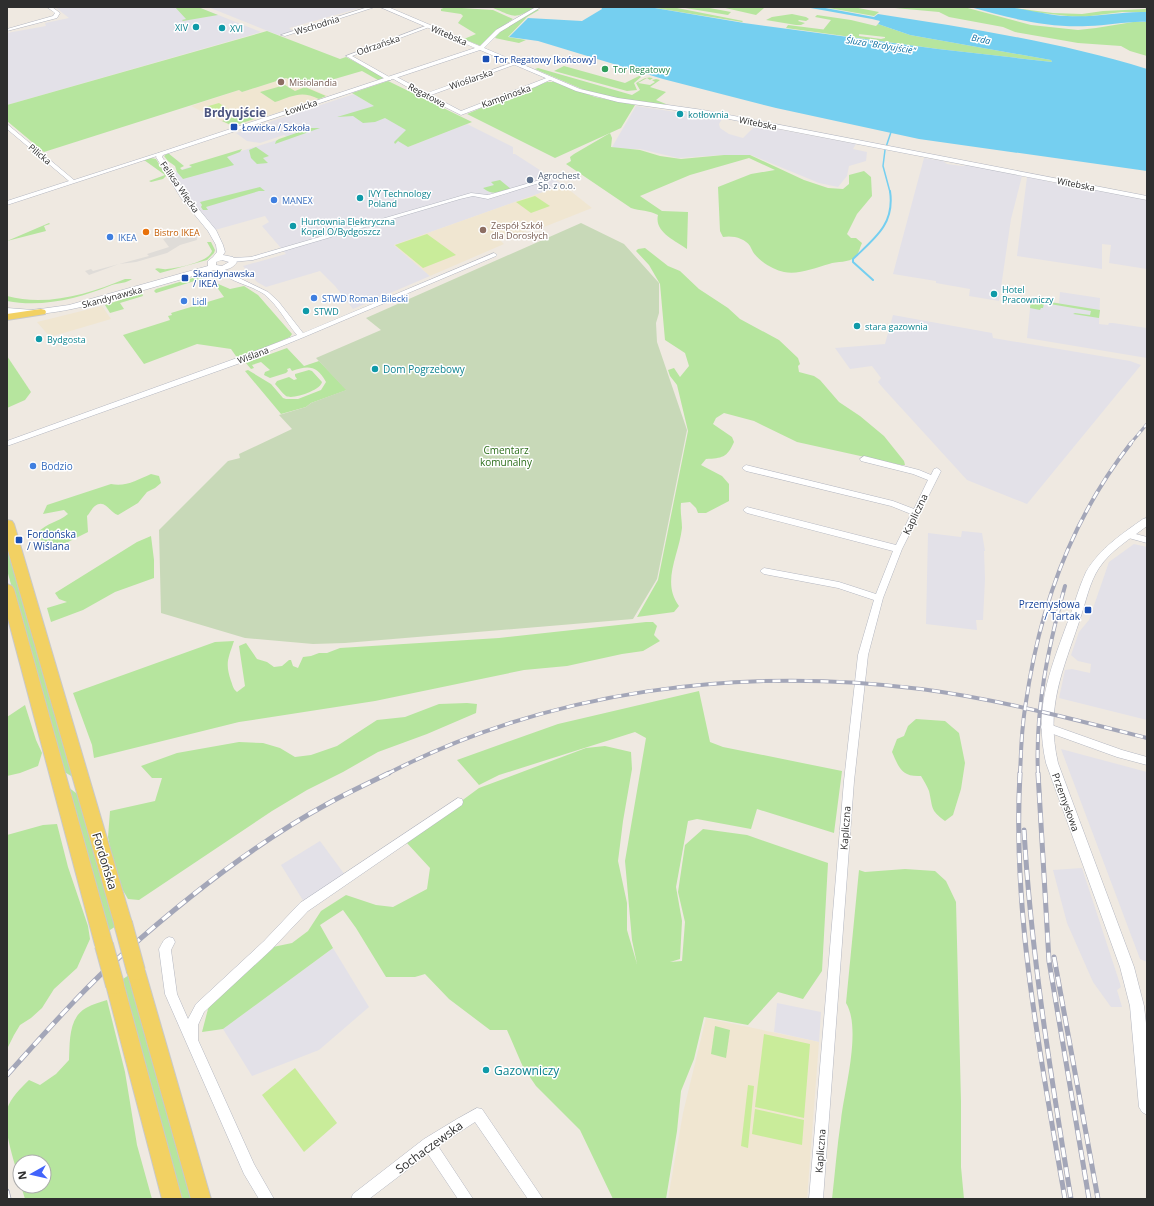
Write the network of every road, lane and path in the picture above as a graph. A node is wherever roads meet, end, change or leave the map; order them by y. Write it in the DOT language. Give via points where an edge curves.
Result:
graph roads {
  1 [pos="49,7"];
  2 [pos="373,7"];
  3 [pos="383,7"];
  4 [pos="540,7"];
  5 [pos="430,26"];
  6 [pos="7,30"];
  7 [pos="283,35"];
  8 [pos="481,48"];
  9 [pos="516,63"];
  10 [pos="391,78"];
  11 [pos="551,78"];
  12 [pos="425,95"];
  13 [pos="460,113"];
  14 [pos="7,126"];
  15 [pos="16,134"];
  16 [pos="7,136"];
  17 [pos="160,154"];
  18 [pos="549,179"];
  19 [pos="72,181"];
  20 [pos="1147,198"];
  21 [pos="7,203"];
  22 [pos="204,220"];
  23 [pos="494,255"];
  24 [pos="223,264"];
  25 [pos="7,307"];
  26 [pos="7,311"];
  27 [pos="41,312"];
  28 [pos="7,317"];
  29 [pos="302,336"];
  30 [pos="7,444"];
  31 [pos="864,459"];
  32 [pos="746,468"];
  33 [pos="937,471"];
  34 [pos="933,479"];
  35 [pos="747,510"];
  36 [pos="915,512"];
  37 [pos="1147,521"];
  38 [pos="7,524"];
  39 [pos="1128,535"];
  40 [pos="1147,540"];
  41 [pos="898,549"];
  42 [pos="764,571"];
  43 [pos="7,589"];
  44 [pos="879,598"];
  45 [pos="1046,727"];
  46 [pos="1147,761"];
  47 [pos="458,802"];
  48 [pos="169,942"];
  49 [pos="192,1039"];
  50 [pos="1147,1107"];
  51 [pos="429,1144"];
  52 [pos="172,1199"];
  53 [pos="201,1199"];
  54 [pos="267,1199"];
  55 [pos="358,1199"];
  56 [pos="466,1199"];
  57 [pos="536,1199"];
  58 [pos="816,1199"];
  1 -- 6 [label="street" via="58,13 55,17"];
  2 -- 7 [label="street, Wschodnia"];
  3 -- 5 [label="street, Witebska"];
  4 -- 8 [label="street, Łowicka" via="498,31"];
  5 -- 8 [label="street, Witebska"];
  5 -- 10 [label="street, Odrzańska" via="348,56"];
  8 -- 9 [label="street, Witebska"];
  8 -- 10 [label="street, Łowicka"];
  9 -- 11 [label="street, Witebska"];
  9 -- 12 [label="street, Wioślarska"];
  10 -- 12 [label="street, Regatowa"];
  10 -- 17 [label="street, Łowicka"];
  11 -- 13 [label="street, Kampinoska"];
  11 -- 20 [label="street, Witebska" via="609,99 703,112"];
  12 -- 13 [label="street, Regatowa"];
  14 -- 15 [label="street, Pilicka"];
  15 -- 16 [label="street"];
  15 -- 19 [label="street, Pilicka"];
  17 -- 19 [label="street, Łowicka"];
  17 -- 22 [label="street, Feliksa Więcka" via="159,157 184,196"];
  18 -- 24 [label="street, Skandynawska" via="488,198 473,194 247,261"];
  19 -- 21 [label="street, Łowicka"];
  22 -- 24 [label="street, Feliksa Więcka" via="215,229 226,244"];
  22 -- 24 [label="street, Feliksa Więcka" via="219,243 221,252 212,261"];
  23 -- 29 [label="street, Wiślana"];
  24 -- 25 [label="street, Skandynawska" via="67,304 36,308"];
  24 -- 27 [label="street, Skandynawska" via="161,284 77,306"];
  24 -- 29 [label="street" via="225,274 265,293"];
  26 -- 27 [label="street, Skandynawska"];
  27 -- 28 [label="main road"];
  29 -- 30 [label="street, Wiślana"];
  31 -- 34 [label="street"];
  32 -- 36 [label="street" via="893,504"];
  33 -- 34 [label="street, Kapliczna"];
  34 -- 36 [label="street, Kapliczna"];
  35 -- 41 [label="street"];
  36 -- 41 [label="street, Kapliczna"];
  37 -- 39 [label="street, Przemysłowa"];
  38 -- 53 [label="main road, Fordońska, bridge"];
  39 -- 40 [label="street"];
  39 -- 45 [label="street, Przemysłowa" via="1098,560 1087,581 1059,658 1047,702"];
  41 -- 44 [label="street, Kapliczna"];
  42 -- 44 [label="street" via="839,586"];
  43 -- 52 [label="main road, Fordońska, bridge"];
  44 -- 58 [label="street, Kapliczna" via="863,655 851,756"];
  45 -- 46 [label="street"];
  45 -- 50 [label="street, Przemysłowa" via="1052,763 1134,990"];
  47 -- 49 [label="street" via="304,908 200,1008 192,1024"];
  48 -- 49 [label="street" via="165,949 170,994"];
  49 -- 54 [label="street" via="249,1169"];
  51 -- 55 [label="street, Sochaczewska"];
  51 -- 56 [label="street"];
  51 -- 57 [label="street, Sochaczewska" via="477,1114"];
}
